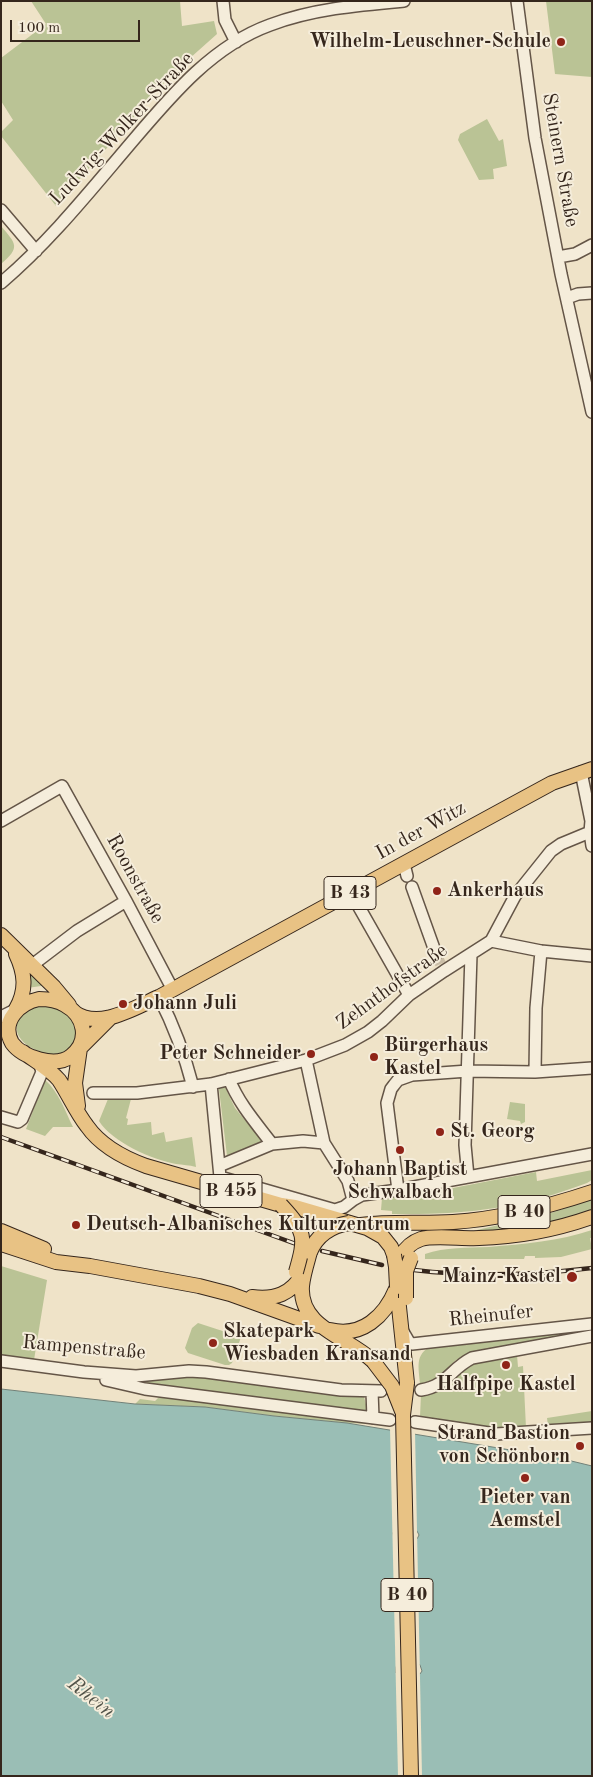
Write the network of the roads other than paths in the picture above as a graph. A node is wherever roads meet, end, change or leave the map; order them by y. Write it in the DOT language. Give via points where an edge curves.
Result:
graph roads {
  1 [pos="223,1"];
  2 [pos="404,1"];
  3 [pos="517,1"];
  4 [pos="236,42"];
  5 [pos="1,210"];
  6 [pos="592,245"];
  7 [pos="36,251"];
  8 [pos="558,257"];
  9 [pos="1,283"];
  10 [pos="592,293"];
  11 [pos="567,298"];
  12 [pos="592,412"];
  13 [pos="586,770"];
  14 [pos="1,821"];
  15 [pos="590,832"];
  16 [pos="592,846"];
  17 [pos="412,887"];
  18 [pos="351,893"];
  19 [pos="126,901"];
  20 [pos="6,939"];
  21 [pos="491,941"];
  22 [pos="541,951"];
  23 [pos="436,954"];
  24 [pos="471,954"];
  25 [pos="592,956"];
  26 [pos="31,966"];
  27 [pos="173,990"];
  28 [pos="409,995"];
  29 [pos="159,997"];
  30 [pos="15,1010"];
  31 [pos="73,1011"];
  32 [pos="1,1017"];
  33 [pos="112,1017"];
  34 [pos="1,1041"];
  35 [pos="81,1047"];
  36 [pos="21,1051"];
  37 [pos="306,1060"];
  38 [pos="40,1064"];
  39 [pos="592,1068"];
  40 [pos="468,1072"];
  41 [pos="535,1072"];
  42 [pos="229,1079"];
  43 [pos="211,1084"];
  44 [pos="193,1087"];
  45 [pos="93,1093"];
  46 [pos="78,1112"];
  47 [pos="1,1116"];
  48 [pos="272,1144"];
  49 [pos="325,1144"];
  50 [pos="592,1154"];
  51 [pos="220,1171"];
  52 [pos="468,1177"];
  53 [pos="398,1190"];
  54 [pos="592,1192"];
  55 [pos="353,1200"];
  56 [pos="281,1205"];
  57 [pos="592,1217"];
  58 [pos="368,1227"];
  59 [pos="1,1231"];
  60 [pos="1,1244"];
  61 [pos="310,1252"];
  62 [pos="400,1259"];
  63 [pos="90,1266"];
  64 [pos="302,1273"];
  65 [pos="230,1294"];
  66 [pos="399,1295"];
  67 [pos="592,1324"];
  68 [pos="323,1328"];
  69 [pos="592,1336"];
  70 [pos="351,1344"];
  71 [pos="410,1350"];
  72 [pos="1,1361"];
  73 [pos="84,1372"];
  74 [pos="421,1390"];
  75 [pos="373,1418"];
  76 [pos="403,1419"];
  77 [pos="592,1428"];
  78 [pos="411,1776"];
  1 -- 4 [label="street" via="226,20"];
  2 -- 4 [label="street, Ludwig-Wolker-Straße" via="298,17 270,25"];
  3 -- 8 [label="street, Steinern Straße" via="535,138"];
  4 -- 7 [label="street, Ludwig-Wolker-Straße" via="187,81"];
  5 -- 7 [label="street"];
  6 -- 8 [label="street" via="575,254"];
  7 -- 9 [label="street, Ludwig-Wolker-Straße"];
  8 -- 11 [label="street, Steinern Straße"];
  10 -- 11 [label="street"];
  11 -- 12 [label="street, Steinern Straße"];
  13 -- 15 [label="street"];
  13 -- 18 [label="main road, In der Witz / B 43" via="545,787 405,870"];
  14 -- 19 [label="street, Roonstraße" via="62,786"];
  15 -- 16 [label="street"];
  15 -- 21 [label="street" via="551,851 515,896"];
  17 -- 23 [label="street"];
  18 -- 27 [label="main road, In der Witz / B 43"];
  18 -- 28 [label="street"];
  19 -- 26 [label="street" via="77,931"];
  19 -- 27 [label="street, Roonstraße"];
  20 -- 26 [label="main road, B 455"];
  20 -- 30 [label="main road, B 455" via="20,963 24,980"];
  21 -- 22 [label="street"];
  21 -- 24 [label="street, Zehnthofstraße"];
  22 -- 25 [label="street"];
  22 -- 41 [label="street"];
  24 -- 28 [label="street, Zehnthofstraße" via="442,968"];
  24 -- 40 [label="street"];
  26 -- 31 [label="main road, B 455"];
  27 -- 29 [label="main road, In der Witz / B 43"];
  28 -- 37 [label="street, Zehnthofstraße" via="358,1039"];
  29 -- 33 [label="main road, In der Witz / B 43"];
  29 -- 44 [label="street" via="170,1018"];
  30 -- 31 [label="main road" via="26,1002 39,999 54,1001"];
  30 -- 32 [label="street"];
  30 -- 36 [label="main road, B 455" via="9,1021 9,1035"];
  31 -- 33 [label="main road, In der Witz / B 43" via="90,1019"];
  31 -- 35 [label="main road, B 455" via="83,1030"];
  33 -- 35 [label="main road, In der Witz / B 43"];
  34 -- 36 [label="street"];
  35 -- 36 [label="main road" via="69,1058 57,1061"];
  35 -- 46 [label="main road, B 455" via="75,1083"];
  36 -- 38 [label="main road, B 455"];
  37 -- 42 [label="street, Zehnthofstraße"];
  37 -- 49 [label="street"];
  38 -- 46 [label="main road, B 455" via="58,1080"];
  38 -- 47 [label="street" via="42,1072 22,1119 18,1122"];
  39 -- 41 [label="street"];
  40 -- 41 [label="street"];
  40 -- 52 [label="street" via="465,1144"];
  40 -- 53 [label="street" via="412,1074 398,1080 391,1089 387,1103"];
  42 -- 43 [label="street, Zehnthofstraße"];
  42 -- 48 [label="street" via="245,1110"];
  43 -- 44 [label="street, Zehnthofstraße"];
  43 -- 51 [label="street"];
  44 -- 45 [label="street, Zehnthofstraße" via="137,1093"];
  46 -- 56 [label="main road, B 455" via="94,1136 118,1153 146,1166"];
  48 -- 49 [label="street" via="303,1141"];
  48 -- 51 [label="street"];
  49 -- 55 [label="street" via="348,1181"];
  50 -- 52 [label="street"];
  51 -- 55 [label="street" via="335,1210"];
  52 -- 53 [label="street"];
  53 -- 55 [label="street" via="362,1195"];
  54 -- 58 [label="main road, B 40" via="494,1218 413,1230"];
  56 -- 58 [label="main road, B 455, bridge"];
  56 -- 61 [label="main road, B 455, bridge" via="304,1224 309,1234"];
  56 -- 64 [label="main road, B 455, bridge" via="295,1220 302,1235"];
  57 -- 62 [label="main road, B 40" via="528,1234 420,1239 407,1248"];
  58 -- 61 [label="main road, B 40, bridge" via="336,1226 325,1232"];
  58 -- 62 [label="main road" via="387,1242"];
  59 -- 63 [label="main road"];
  60 -- 63 [label="main road" via="56,1262"];
  61 -- 64 [label="main road, B 40"];
  62 -- 66 [label="main road, B 40, bridge"];
  63 -- 65 [label="main road"];
  64 -- 65 [label="main road, B 455" via="281,1295 262,1298"];
  64 -- 68 [label="main road, B 40" via="307,1312"];
  65 -- 68 [label="main road"];
  65 -- 70 [label="main road" via="288,1324"];
  66 -- 68 [label="main road" via="367,1326 347,1332"];
  66 -- 71 [label="main road, B 40"];
  66 -- 71 [label="main road, B 40" via="402,1330"];
  67 -- 71 [label="street, Rheinufer"];
  68 -- 70 [label="main road, B 40"];
  69 -- 74 [label="street, Rheinufer" via="472,1358 438,1386"];
  70 -- 76 [label="main road, B 40, bridge" via="373,1360 392,1386"];
  71 -- 76 [label="main road, B 40, bridge"];
  72 -- 73 [label="street, Rampenstraße"];
  73 -- 75 [label="street" via="93,1378 145,1389"];
  73 -- 75 [label="street, Rampenstraße" via="136,1376 206,1372 341,1390 377,1391"];
  75 -- 76 [label="street"];
  76 -- 77 [label="street" via="496,1434"];
  76 -- 78 [label="main road, B 40, bridge"];
}
